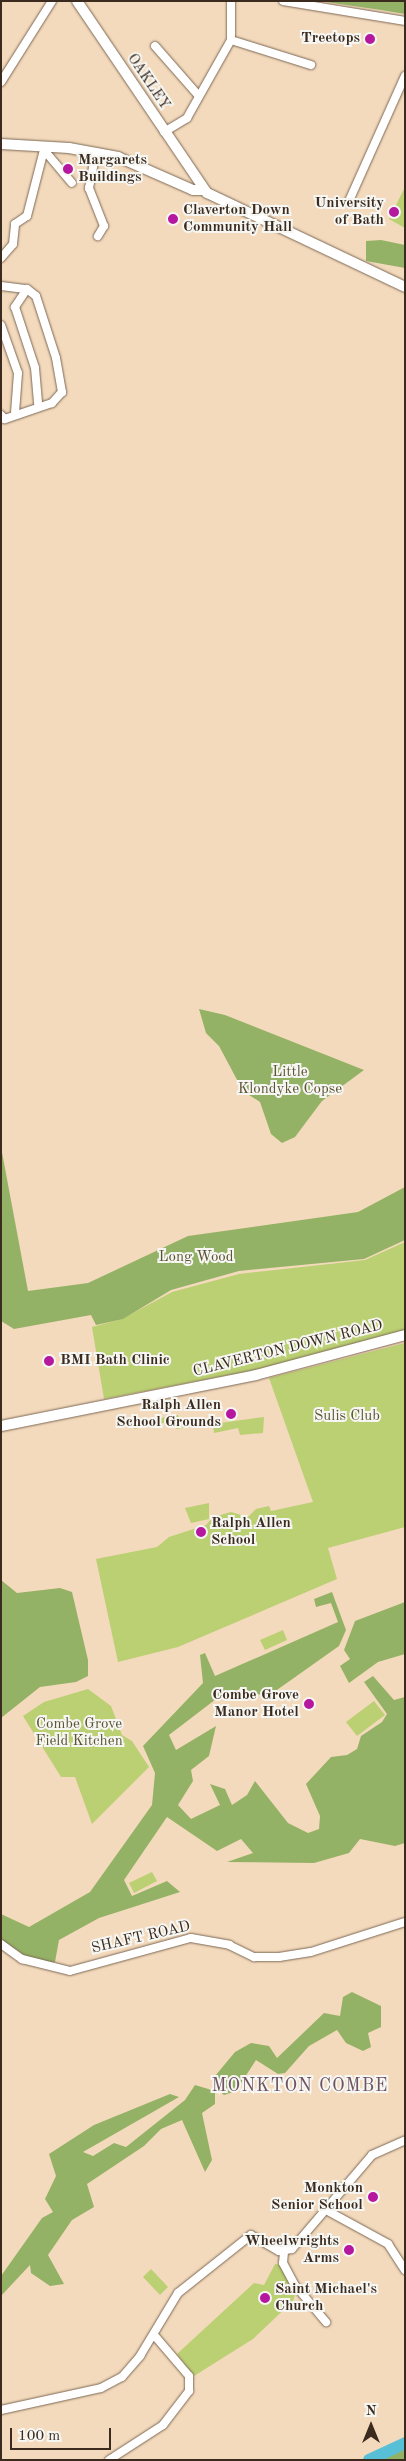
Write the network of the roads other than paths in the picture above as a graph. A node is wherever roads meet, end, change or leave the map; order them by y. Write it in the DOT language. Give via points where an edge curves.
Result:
graph roads {
  1 [pos="52,1"];
  2 [pos="77,1"];
  3 [pos="230,1"];
  4 [pos="283,1"];
  5 [pos="405,21"];
  6 [pos="230,40"];
  7 [pos="155,46"];
  8 [pos="312,65"];
  9 [pos="405,76"];
  10 [pos="1,82"];
  11 [pos="198,95"];
  12 [pos="164,132"];
  13 [pos="1,144"];
  14 [pos="45,146"];
  15 [pos="96,152"];
  16 [pos="196,178"];
  17 [pos="172,180"];
  18 [pos="72,183"];
  19 [pos="204,190"];
  20 [pos="349,201"];
  21 [pos="98,236"];
  22 [pos="1,258"];
  23 [pos="1,286"];
  24 [pos="405,287"];
  25 [pos="27,289"];
  26 [pos="1,325"];
  27 [pos="38,406"];
  28 [pos="15,413"];
  29 [pos="3,417"];
  30 [pos="1,428"];
  31 [pos="405,1335"];
  32 [pos="1,1426"];
  33 [pos="405,1922"];
  34 [pos="1,1944"];
  35 [pos="405,2140"];
  36 [pos="326,2210"];
  37 [pos="284,2252"];
  38 [pos="405,2270"];
  39 [pos="326,2322"];
  40 [pos="154,2335"];
  41 [pos="1,2410"];
  42 [pos="109,2460"];
  1 -- 10 [label="street"];
  2 -- 12 [label="street, OAKLEY"];
  3 -- 6 [label="street"];
  4 -- 5 [label="street"];
  6 -- 8 [label="street"];
  6 -- 11 [label="street"];
  7 -- 11 [label="street"];
  9 -- 20 [label="street"];
  11 -- 12 [label="street" via="186,118"];
  12 -- 16 [label="street, OAKLEY"];
  13 -- 14 [label="street"];
  14 -- 15 [label="street"];
  14 -- 18 [label="street" via="48,159"];
  14 -- 22 [label="street" via="27,216 15,224 14,244"];
  15 -- 17 [label="street" via="138,163"];
  15 -- 21 [label="street" via="89,188 104,226"];
  16 -- 17 [label="street"];
  16 -- 19 [label="street"];
  17 -- 19 [label="street" via="193,190"];
  19 -- 24 [label="street"];
  23 -- 25 [label="street"];
  25 -- 27 [label="street" via="15,307 33,357"];
  25 -- 27 [label="street" via="41,306 62,392 52,402"];
  26 -- 28 [label="street" via="18,373"];
  27 -- 28 [label="street"];
  28 -- 29 [label="street"];
  29 -- 30 [label="street"];
  31 -- 32 [label="street, CLAVERTON DOWN ROAD" via="256,1375"];
  33 -- 34 [label="street, SHAFT ROAD" via="311,1952 279,1957 254,1958 229,1945 191,1938 70,1971 22,1959"];
  35 -- 36 [label="street" via="372,2155"];
  36 -- 37 [label="street" via="296,2246"];
  36 -- 38 [label="street" via="388,2244"];
  37 -- 39 [label="street" via="283,2263 294,2284"];
  37 -- 40 [label="street" via="260,2237 248,2236 178,2293"];
  40 -- 41 [label="street" via="131,2368 111,2384"];
  40 -- 42 [label="street" via="189,2376 189,2390 163,2425"];
}
